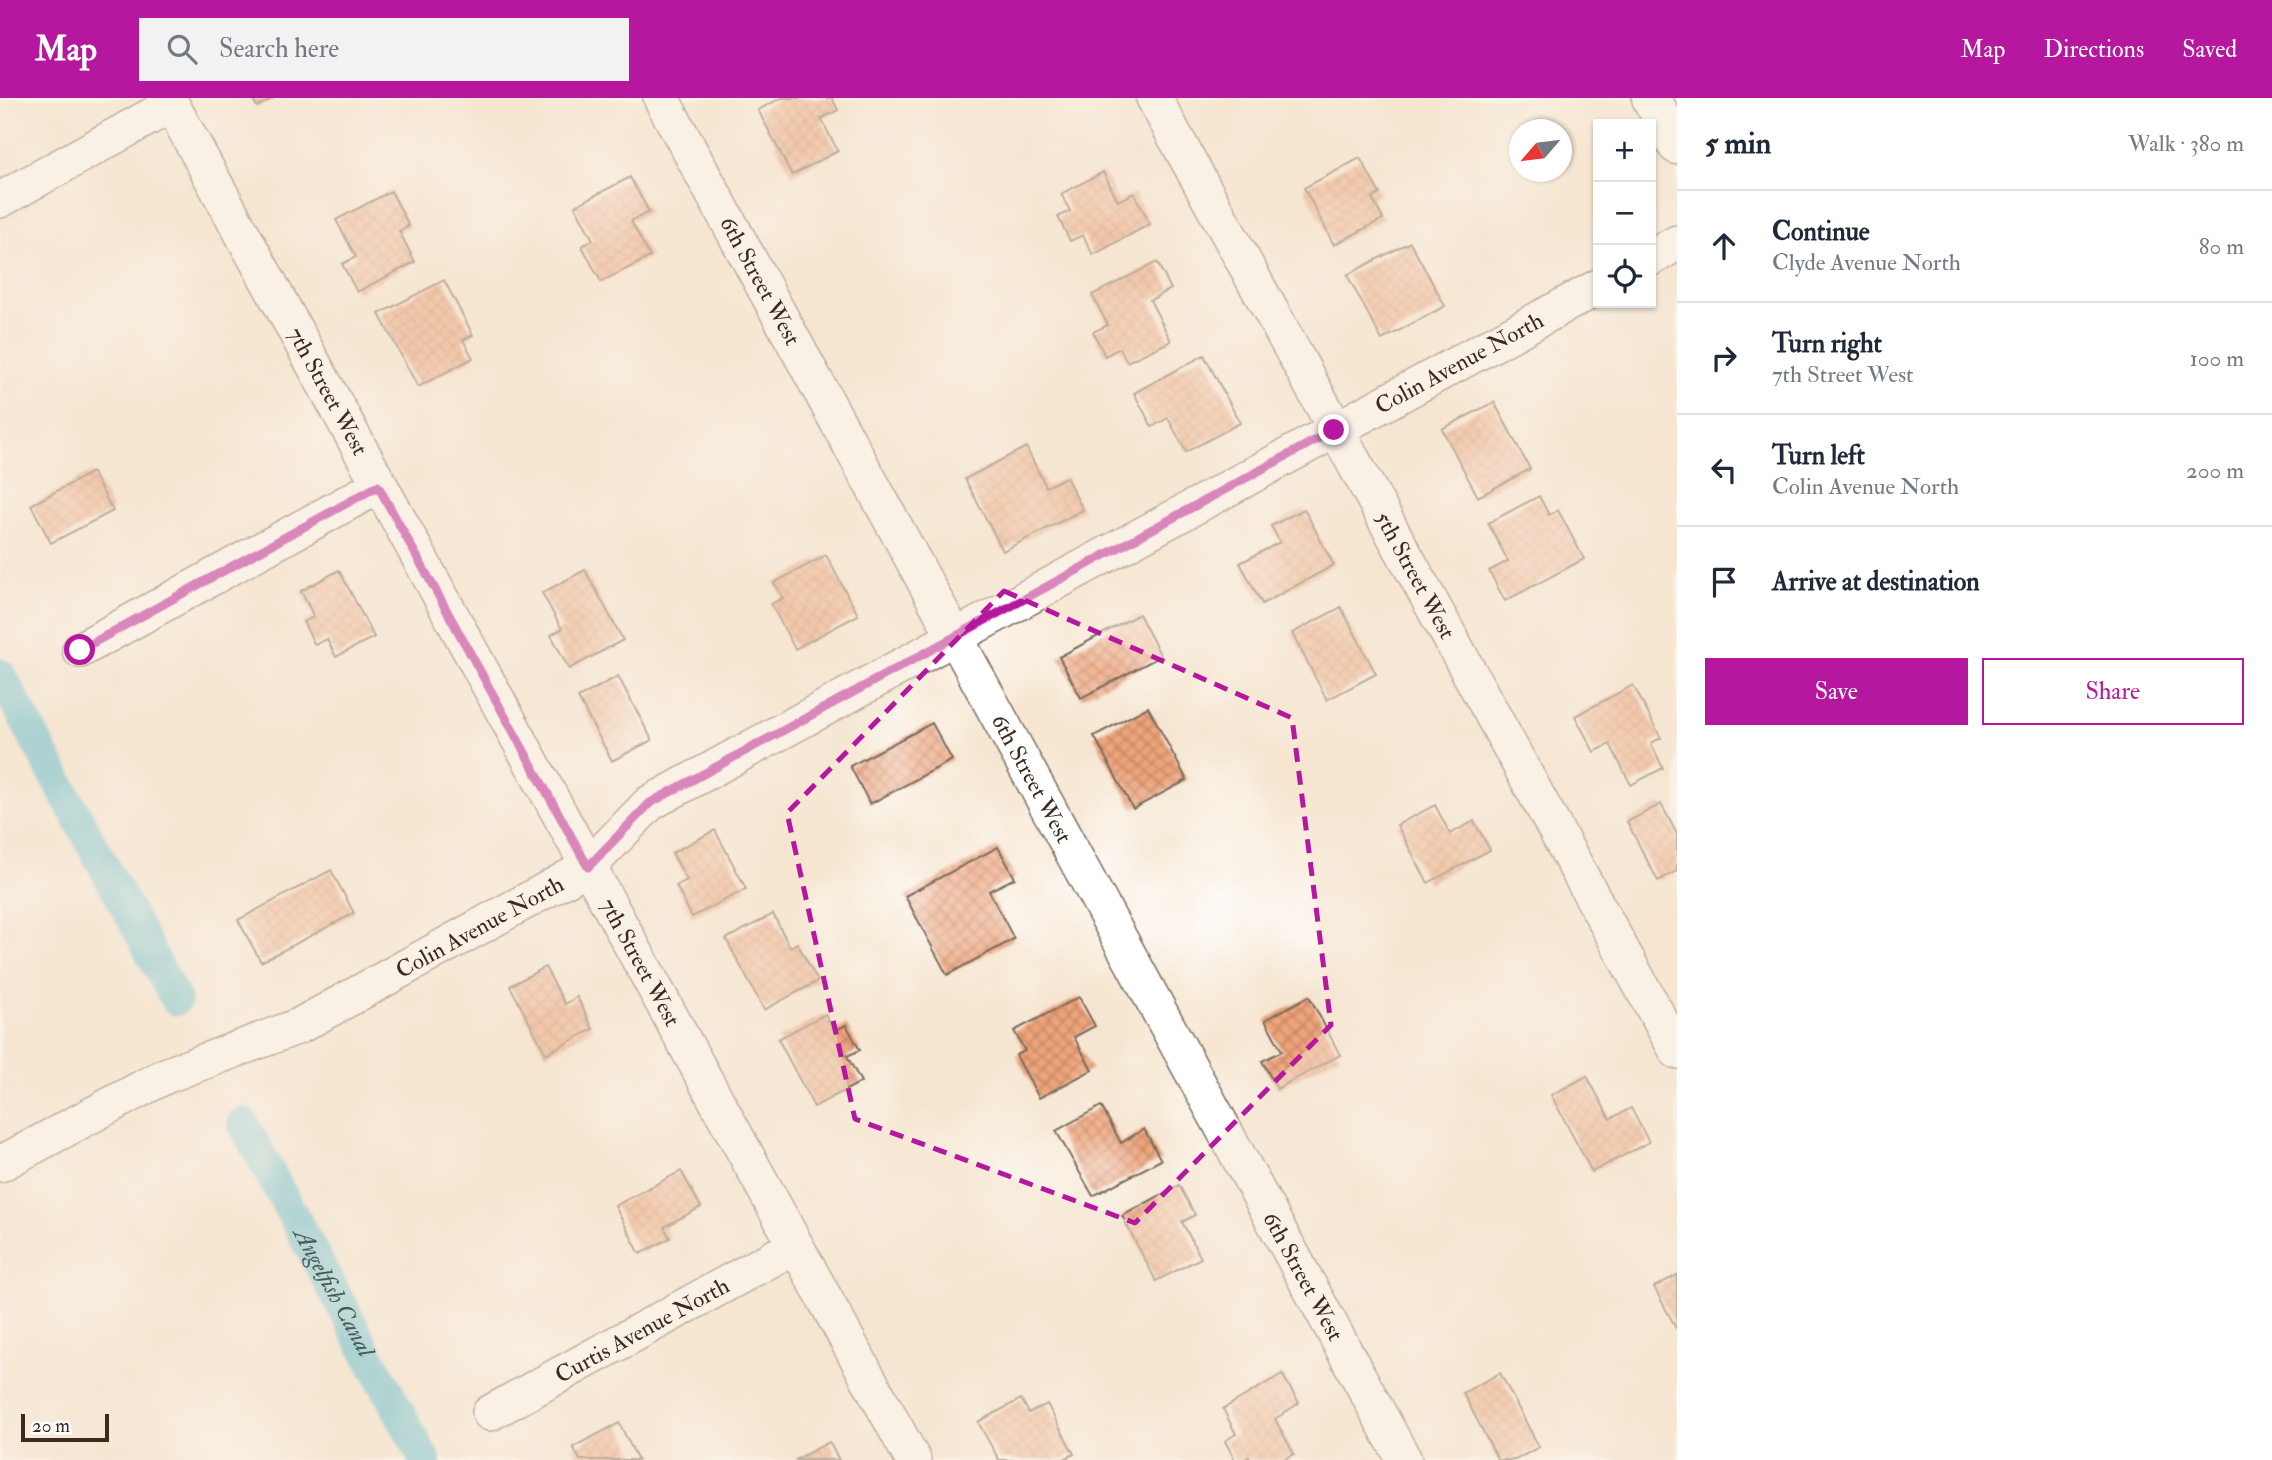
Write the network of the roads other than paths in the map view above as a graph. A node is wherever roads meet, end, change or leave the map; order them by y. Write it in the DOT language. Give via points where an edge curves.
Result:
graph roads {
  1 [pos="661,98"];
  2 [pos="1154,98"];
  3 [pos="1651,98"];
  4 [pos="169,102"];
  5 [pos="1677,145"];
  6 [pos="0,201"];
  7 [pos="1677,243"];
  8 [pos="1656,255"];
  9 [pos="1593,291"];
  10 [pos="1334,430"];
  11 [pos="378,486"];
  12 [pos="956,636"];
  13 [pos="80,650"];
  14 [pos="588,867"];
  15 [pos="1677,1051"];
  16 [pos="0,1164"];
  17 [pos="795,1246"];
  18 [pos="489,1413"];
  19 [pos="912,1460"];
  20 [pos="1404,1460"];
  1 -- 12 [label="street, 6th Street West"];
  2 -- 10 [label="street, 5th Street West"];
  3 -- 5 [label="main road"];
  4 -- 6 [label="street"];
  4 -- 11 [label="street, 7th Street West"];
  7 -- 8 [label="street"];
  9 -- 10 [label="street, Colin Avenue North"];
  10 -- 12 [label="street, Colin Avenue North"];
  10 -- 15 [label="street, 5th Street West"];
  11 -- 13 [label="street"];
  11 -- 14 [label="street, 7th Street West"];
  12 -- 14 [label="street, Colin Avenue North" via="650,803"];
  12 -- 20 [label="street, 6th Street West"];
  14 -- 16 [label="street, Colin Avenue North" via="299,1026 165,1076"];
  14 -- 17 [label="street, 7th Street West"];
  17 -- 18 [label="street, Curtis Avenue North"];
  17 -- 19 [label="street, 7th Street West"];
}
